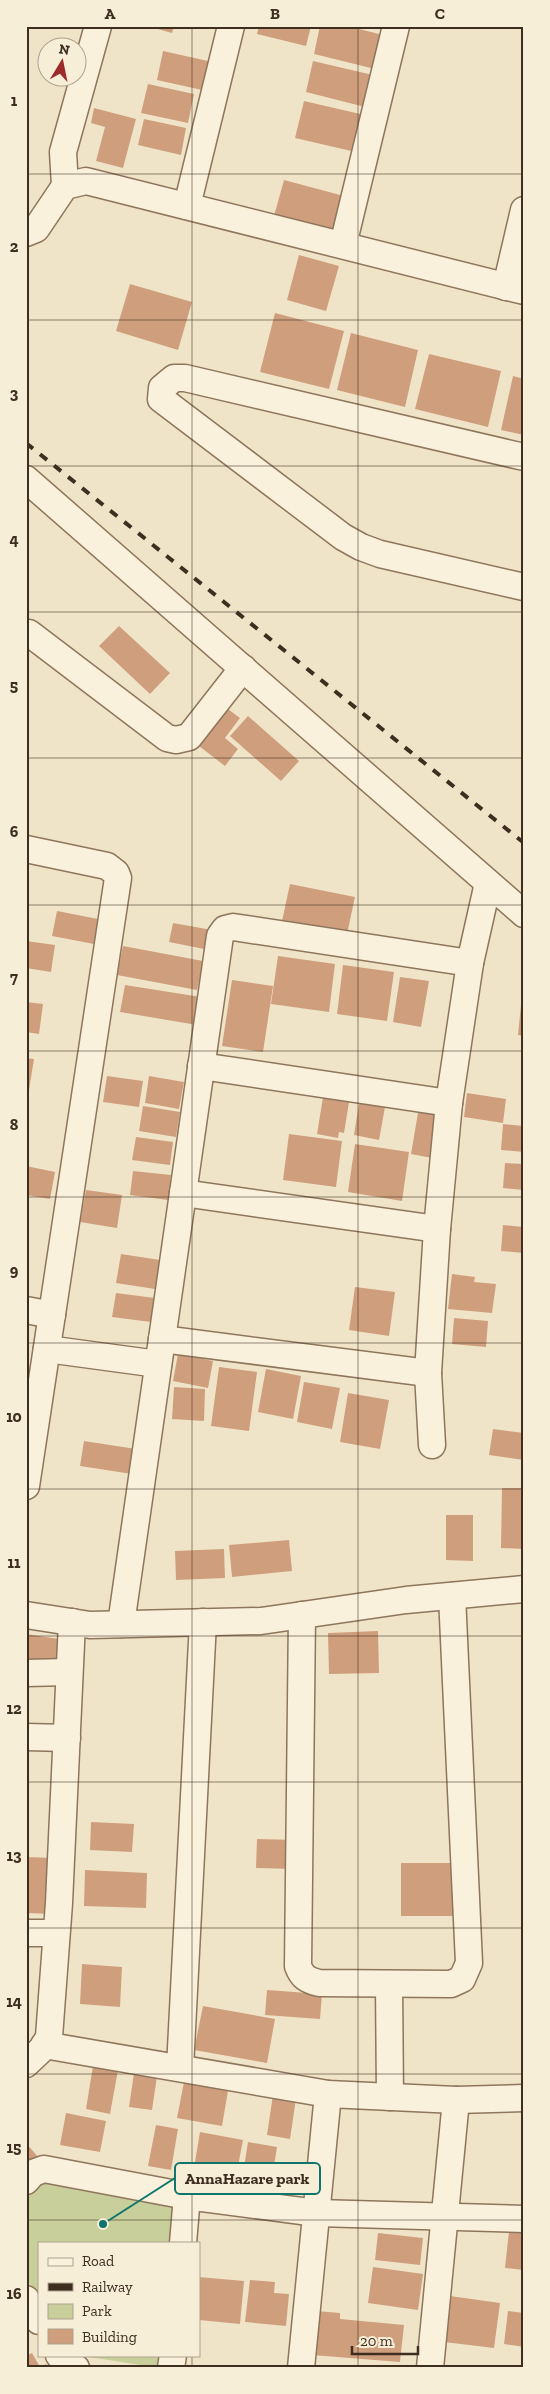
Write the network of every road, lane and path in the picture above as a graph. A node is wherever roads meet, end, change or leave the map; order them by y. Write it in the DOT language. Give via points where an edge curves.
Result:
graph roads {
  1 [pos="98,26"];
  2 [pos="231,26"];
  3 [pos="396,26"];
  4 [pos="65,186"];
  5 [pos="187,206"];
  6 [pos="524,210"];
  7 [pos="26,233"];
  8 [pos="343,245"];
  9 [pos="515,289"];
  10 [pos="524,457"];
  11 [pos="26,479"];
  12 [pos="524,587"];
  13 [pos="29,633"];
  14 [pos="243,668"];
  15 [pos="26,848"];
  16 [pos="488,883"];
  17 [pos="524,914"];
  18 [pos="470,963"];
  19 [pos="202,1066"];
  20 [pos="450,1103"];
  21 [pos="183,1194"];
  22 [pos="437,1229"];
  23 [pos="26,1310"];
  24 [pos="52,1315"];
  25 [pos="162,1338"];
  26 [pos="47,1349"];
  27 [pos="158,1364"];
  28 [pos="428,1374"];
  29 [pos="432,1445"];
  30 [pos="26,1486"];
  31 [pos="524,1589"];
  32 [pos="452,1596"];
  33 [pos="26,1615"];
  34 [pos="302,1615"];
  35 [pos="72,1622"];
  36 [pos="203,1622"];
  37 [pos="121,1624"];
  38 [pos="70,1672"];
  39 [pos="26,1673"];
  40 [pos="26,1737"];
  41 [pos="66,1738"];
  42 [pos="56,1933"];
  43 [pos="26,1934"];
  44 [pos="389,1984"];
  45 [pos="44,2045"];
  46 [pos="26,2064"];
  47 [pos="180,2068"];
  48 [pos="328,2094"];
  49 [pos="390,2097"];
  50 [pos="524,2098"];
  51 [pos="456,2100"];
  52 [pos="26,2181"];
  53 [pos="187,2196"];
  54 [pos="316,2213"];
  55 [pos="444,2217"];
  56 [pos="524,2219"];
  57 [pos="183,2242"];
  58 [pos="26,2299"];
  59 [pos="38,2319"];
  60 [pos="59,2356"];
  61 [pos="76,2368"];
  62 [pos="301,2368"];
  63 [pos="430,2368"];
  1 -- 4 [label="street" via="63,152"];
  2 -- 5 [label="street"];
  3 -- 8 [label="street"];
  4 -- 5 [label="street" via="86,181"];
  4 -- 7 [label="street" via="36,229"];
  5 -- 8 [label="street"];
  6 -- 9 [label="street"];
  8 -- 9 [label="street"];
  10 -- 12 [label="street" via="185,378 174,378 162,388 161,399 343,537 361,547"];
  11 -- 14 [label="street"];
  13 -- 14 [label="street" via="167,738 176,740 189,737"];
  14 -- 16 [label="street"];
  15 -- 24 [label="street" via="107,866 116,872 118,878"];
  16 -- 17 [label="street"];
  16 -- 18 [label="street"];
  18 -- 19 [label="street" via="233,927 225,930 220,936"];
  18 -- 20 [label="street"];
  19 -- 20 [label="street"];
  19 -- 21 [label="street"];
  20 -- 22 [label="street"];
  21 -- 22 [label="street"];
  21 -- 25 [label="street"];
  22 -- 28 [label="street"];
  23 -- 24 [label="street"];
  24 -- 26 [label="street"];
  25 -- 27 [label="street"];
  25 -- 28 [label="street"];
  26 -- 27 [label="street"];
  26 -- 30 [label="street"];
  27 -- 37 [label="street"];
  28 -- 29 [label="street"];
  31 -- 32 [label="street"];
  32 -- 34 [label="street"];
  32 -- 44 [label="street" via="469,1963 462,1979 452,1984"];
  33 -- 35 [label="street"];
  34 -- 36 [label="street" via="261,1621"];
  34 -- 44 [label="street" via="298,1966 308,1980 319,1983"];
  35 -- 37 [label="street"];
  35 -- 38 [label="street"];
  36 -- 37 [label="street"];
  36 -- 47 [label="street"];
  38 -- 39 [label="street"];
  38 -- 41 [label="street"];
  40 -- 41 [label="street"];
  41 -- 42 [label="street"];
  42 -- 43 [label="street"];
  42 -- 45 [label="street" via="49,2036"];
  44 -- 49 [label="street"];
  45 -- 46 [label="street"];
  45 -- 47 [label="street"];
  47 -- 48 [label="street"];
  48 -- 49 [label="street"];
  48 -- 54 [label="street"];
  49 -- 51 [label="street"];
  50 -- 51 [label="street"];
  51 -- 55 [label="street"];
  52 -- 53 [label="street" via="33,2173 44,2169"];
  53 -- 54 [label="street"];
  53 -- 57 [label="street"];
  54 -- 55 [label="street"];
  54 -- 62 [label="street"];
  55 -- 56 [label="street"];
  55 -- 63 [label="street"];
  58 -- 59 [label="street"];
  60 -- 61 [label="street"];
}
